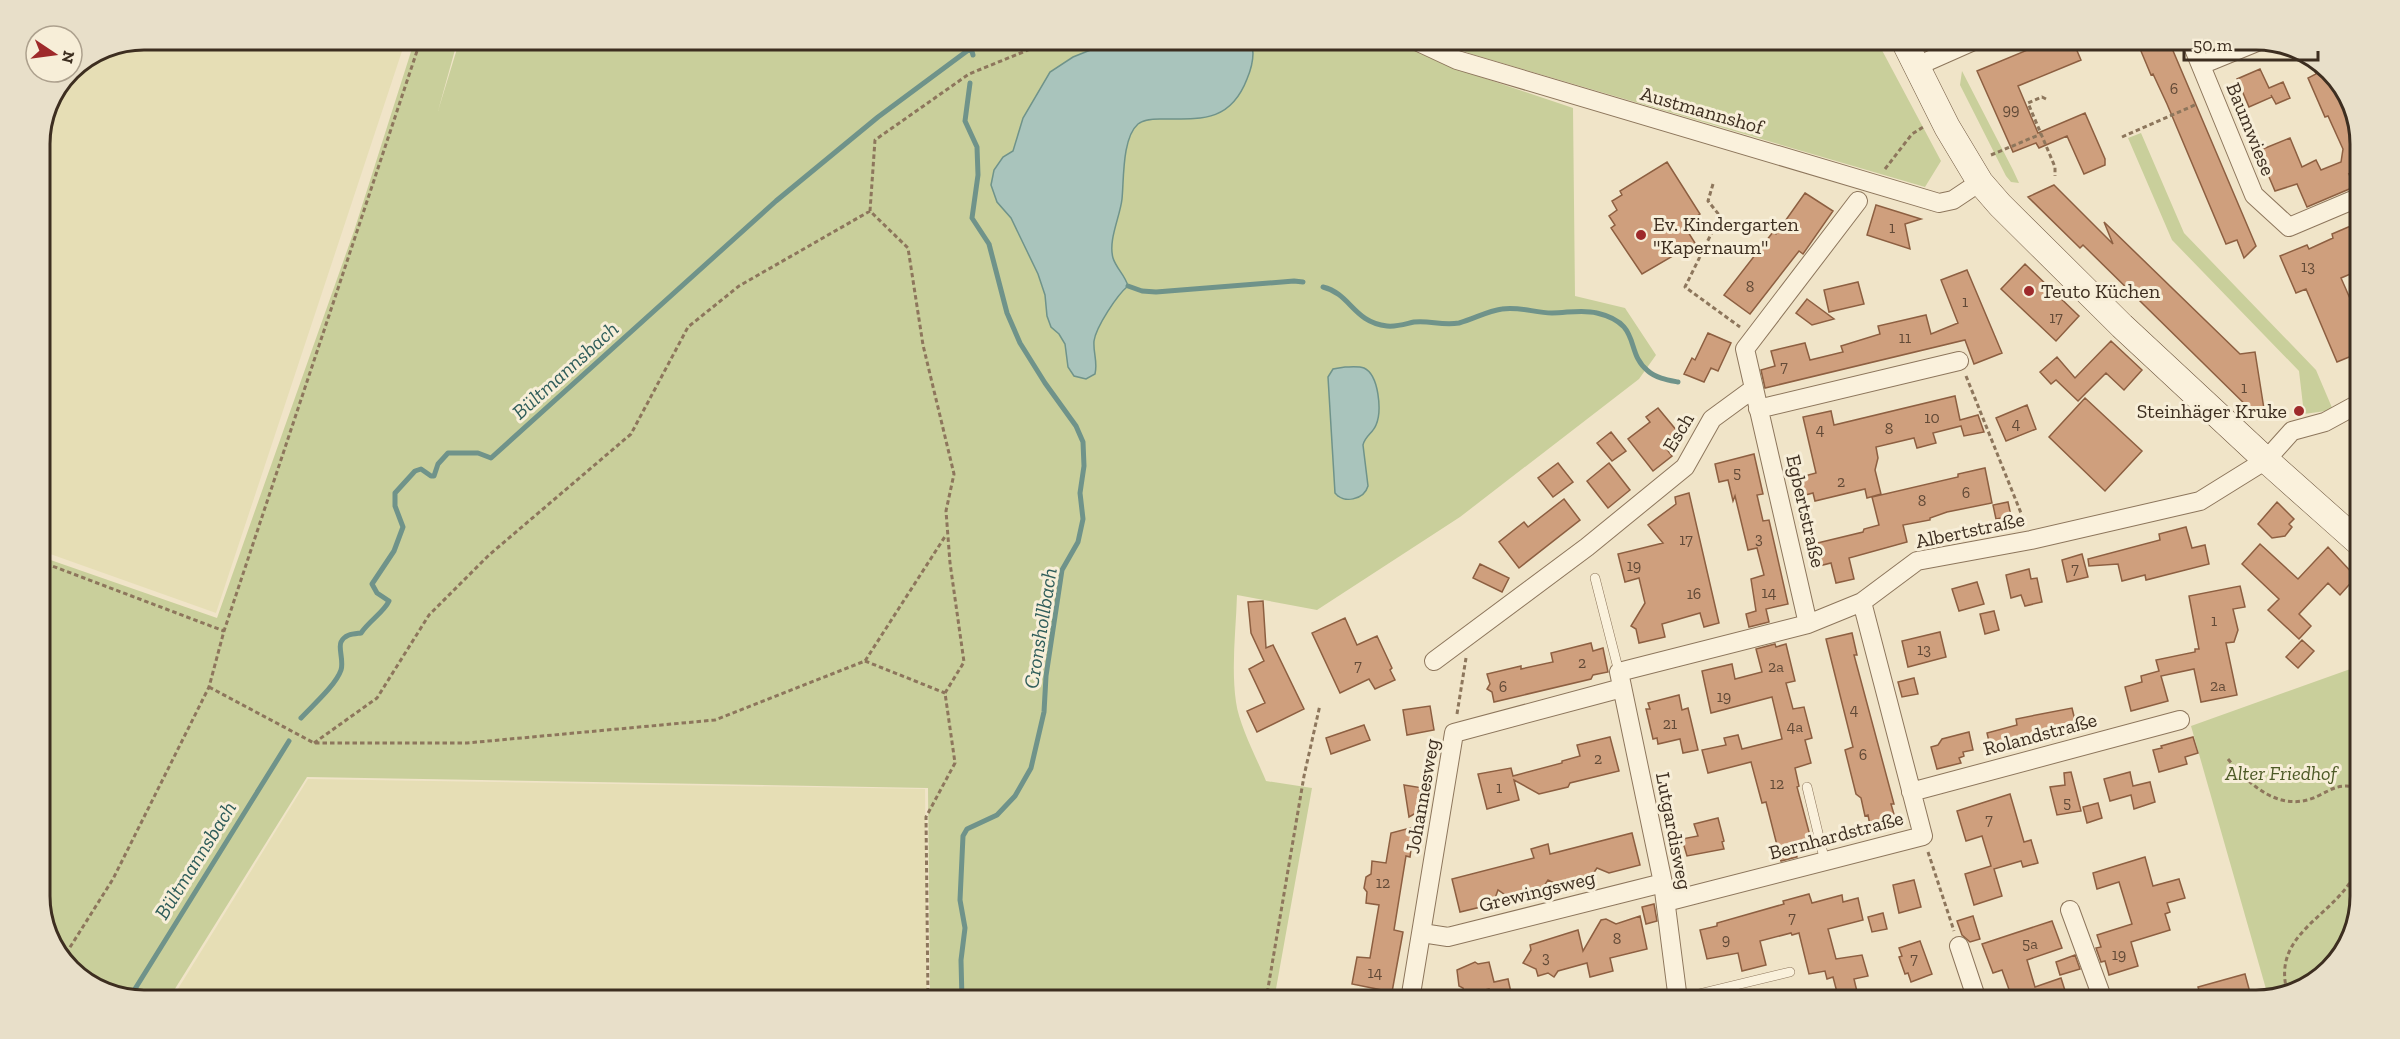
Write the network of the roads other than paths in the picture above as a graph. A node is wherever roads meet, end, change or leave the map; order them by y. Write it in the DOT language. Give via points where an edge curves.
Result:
graph roads {
  1 [pos="1433,49"];
  2 [pos="1908,49"];
  3 [pos="1955,49"];
  4 [pos="2194,49"];
  5 [pos="2240,49"];
  6 [pos="2201,65"];
  7 [pos="1917,66"];
  8 [pos="1980,182"];
  9 [pos="1858,201"];
  10 [pos="2350,201"];
  11 [pos="1959,361"];
  12 [pos="1753,389"];
  13 [pos="2350,408"];
  14 [pos="1758,409"];
  15 [pos="2266,460"];
  16 [pos="2350,535"];
  17 [pos="1595,578"];
  18 [pos="1862,602"];
  19 [pos="1808,624"];
  20 [pos="1434,661"];
  21 [pos="1620,680"];
  22 [pos="2180,720"];
  23 [pos="1807,787"];
  24 [pos="1911,792"];
  25 [pos="1825,862"];
  26 [pos="1663,883"];
  27 [pos="1666,902"];
  28 [pos="2070,910"];
  29 [pos="1422,933"];
  30 [pos="1959,946"];
  31 [pos="1790,972"];
  32 [pos="1412,990"];
  33 [pos="1677,990"];
  34 [pos="1715,990"];
  35 [pos="1974,990"];
  36 [pos="2099,990"];
  1 -- 8 [label="street, Austmannshof" via="1457,60 1940,203 1953,200"];
  2 -- 7 [label="main road"];
  3 -- 7 [label="street"];
  4 -- 6 [label="street, Baumwiese"];
  5 -- 6 [label="street, Baumwiese"];
  6 -- 10 [label="street, Baumwiese" via="2254,195 2289,227"];
  7 -- 8 [label="main road"];
  8 -- 15 [label="main road" via="2045,252"];
  9 -- 12 [label="street" via="1745,349"];
  11 -- 14 [label="street"];
  12 -- 14 [label="street, Egbertstraße"];
  12 -- 20 [label="street, Esch" via="1712,419 1685,467 1587,547"];
  13 -- 15 [label="street, Albertstraße" via="2325,422 2292,431"];
  14 -- 19 [label="street, Egbertstraße"];
  15 -- 16 [label="main road"];
  15 -- 18 [label="street, Albertstraße" via="2200,501 2031,540 1917,561"];
  17 -- 21 [label="lane"];
  18 -- 19 [label="street, Albertstraße"];
  18 -- 24 [label="street, Bernhardstraße"];
  19 -- 21 [label="street, Albertstraße"];
  21 -- 26 [label="street, Lutgardisweg"];
  21 -- 29 [label="street, Johannesweg" via="1454,734"];
  22 -- 24 [label="street, Rolandstraße"];
  23 -- 25 [label="lane"];
  24 -- 25 [label="street, Bernhardstraße" via="1923,836"];
  25 -- 27 [label="street, Bernhardstraße"];
  26 -- 27 [label="street, Lutgardisweg"];
  26 -- 29 [label="street, Grewingsweg" via="1448,937"];
  27 -- 33 [label="street, Lutgardisweg"];
  28 -- 36 [label="street"];
  29 -- 32 [label="street, Johannesweg"];
  30 -- 35 [label="street"];
  31 -- 34 [label="lane"];
}
